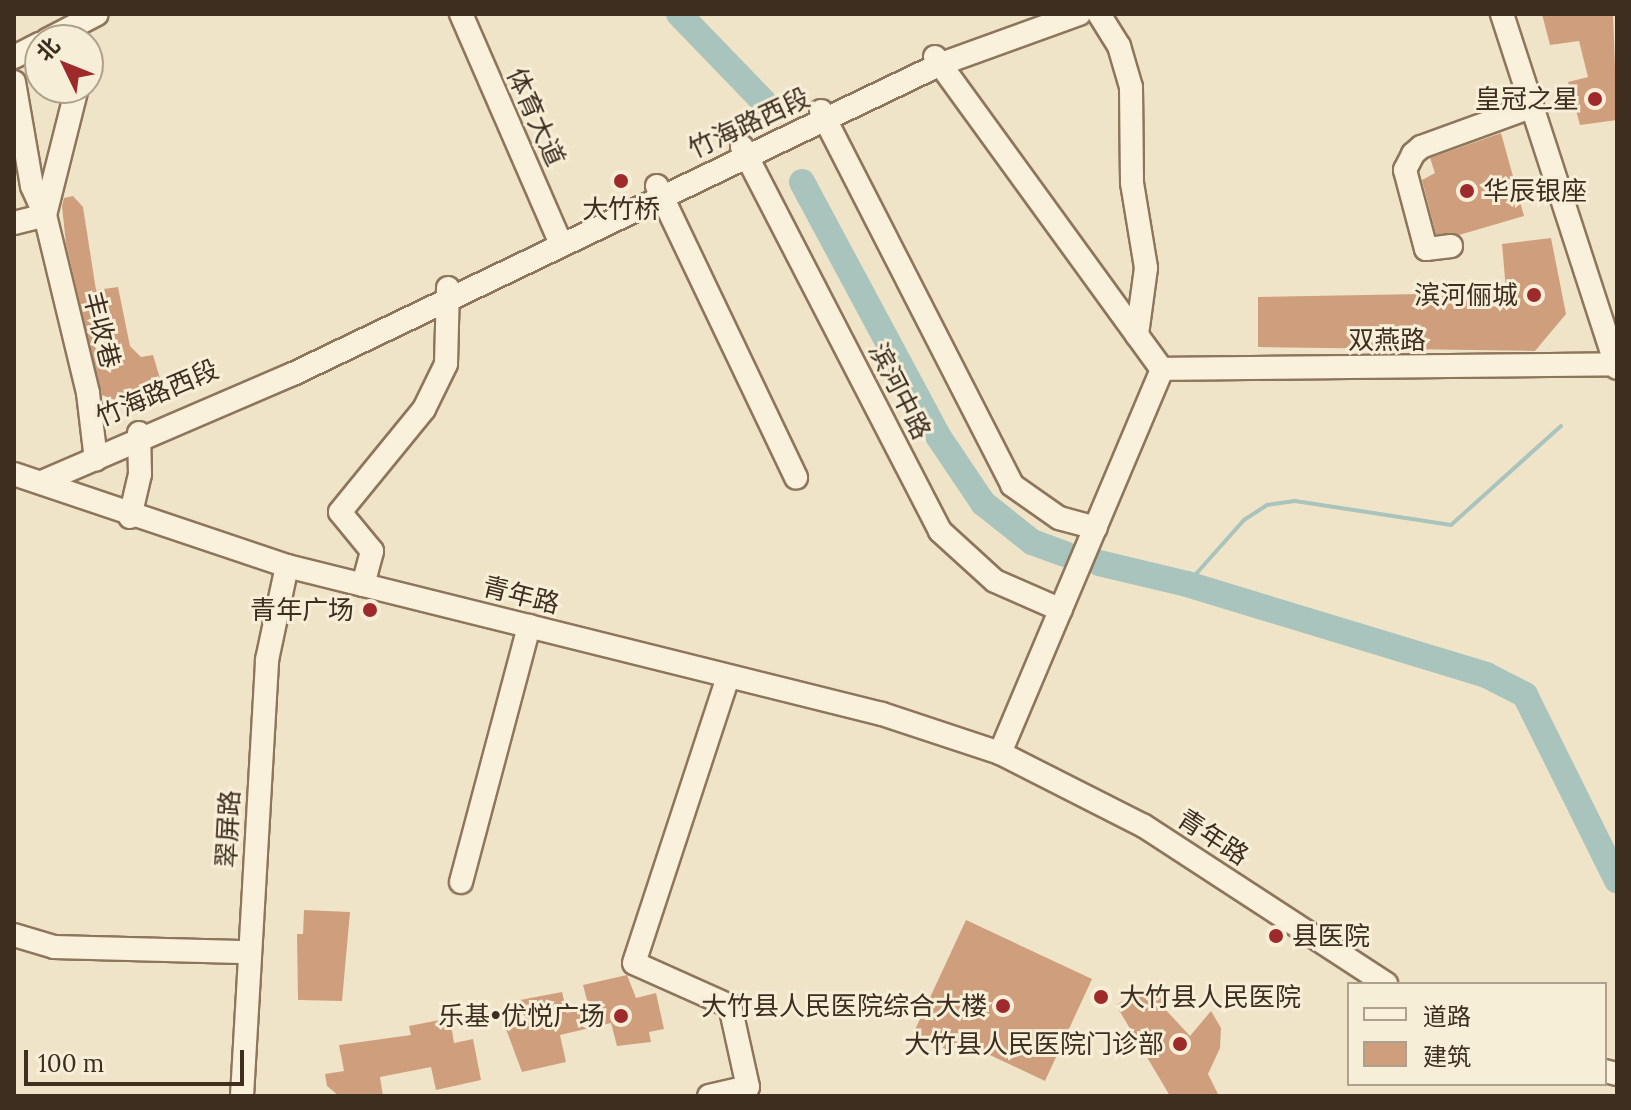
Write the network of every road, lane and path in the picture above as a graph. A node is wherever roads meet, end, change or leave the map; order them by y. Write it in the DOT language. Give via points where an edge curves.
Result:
graph roads {
  1 [pos="461,14"];
  2 [pos="1053,14"];
  3 [pos="1079,14"];
  4 [pos="1099,14"];
  5 [pos="1502,14"];
  6 [pos="938,61"];
  7 [pos="14,82"];
  8 [pos="73,104"];
  9 [pos="1531,107"];
  10 [pos="823,115"];
  11 [pos="744,151"];
  12 [pos="659,190"];
  13 [pos="45,215"];
  14 [pos="14,223"];
  15 [pos="558,238"];
  16 [pos="1451,246"];
  17 [pos="448,293"];
  18 [pos="1137,335"];
  19 [pos="1614,366"];
  20 [pos="1162,369"];
  21 [pos="140,437"];
  22 [pos="95,455"];
  23 [pos="30,477"];
  24 [pos="796,478"];
  25 [pos="130,517"];
  26 [pos="1096,528"];
  27 [pos="287,566"];
  28 [pos="363,585"];
  29 [pos="1061,610"];
  30 [pos="529,626"];
  31 [pos="728,677"];
  32 [pos="1000,753"];
  33 [pos="461,882"];
  34 [pos="14,935"];
  35 [pos="250,952"];
  36 [pos="1383,982"];
  37 [pos="242,1096"];
  38 [pos="709,1096"];
  1 -- 15 [label="street, 体育大道"];
  2 -- 6 [label="street, 竹海路西段"];
  3 -- 6 [label="street, 竹海路西段"];
  4 -- 18 [label="street" via="1119,46 1131,87 1132,183 1146,268"];
  5 -- 9 [label="street, 双燕路"];
  6 -- 10 [label="street, 竹海路西段"];
  6 -- 18 [label="street"];
  7 -- 13 [label="street, 丰收巷" via="32,186"];
  8 -- 13 [label="street, 丰收巷"];
  9 -- 16 [label="street" via="1413,154 1405,170 1426,249"];
  9 -- 19 [label="street, 双燕路"];
  10 -- 11 [label="street, 竹海路西段"];
  10 -- 26 [label="street, 滨河中路" via="1012,485 1059,518"];
  11 -- 12 [label="street, 竹海路西段"];
  11 -- 29 [label="street, 滨河中路" via="940,531 995,581"];
  12 -- 15 [label="street, 竹海路西段"];
  12 -- 24 [label="street"];
  13 -- 14 [label="street"];
  13 -- 22 [label="street, 丰收巷" via="88,393"];
  15 -- 17 [label="street, 竹海路西段"];
  17 -- 21 [label="street, 竹海路西段"];
  17 -- 28 [label="street" via="446,364 424,409 340,512 372,551"];
  18 -- 20 [label="street"];
  19 -- 20 [label="street, 双燕路"];
  20 -- 26 [label="street"];
  21 -- 22 [label="street, 竹海路西段"];
  21 -- 25 [label="street" via="140,474"];
  22 -- 23 [label="street, 竹海路西段"];
  23 -- 25 [label="street, 青年路"];
  25 -- 27 [label="street, 青年路"];
  26 -- 29 [label="street"];
  27 -- 28 [label="street, 青年路"];
  27 -- 35 [label="street, 翠屏路" via="267,660"];
  28 -- 30 [label="street, 青年路"];
  29 -- 32 [label="street"];
  30 -- 31 [label="street, 青年路"];
  30 -- 33 [label="street"];
  31 -- 32 [label="street, 青年路" via="882,714"];
  31 -- 38 [label="street" via="634,963 730,1006 748,1087"];
  32 -- 36 [label="street, 青年路" via="1144,826"];
  34 -- 35 [label="street" via="54,947"];
  35 -- 37 [label="street, 翠屏路"];
}
